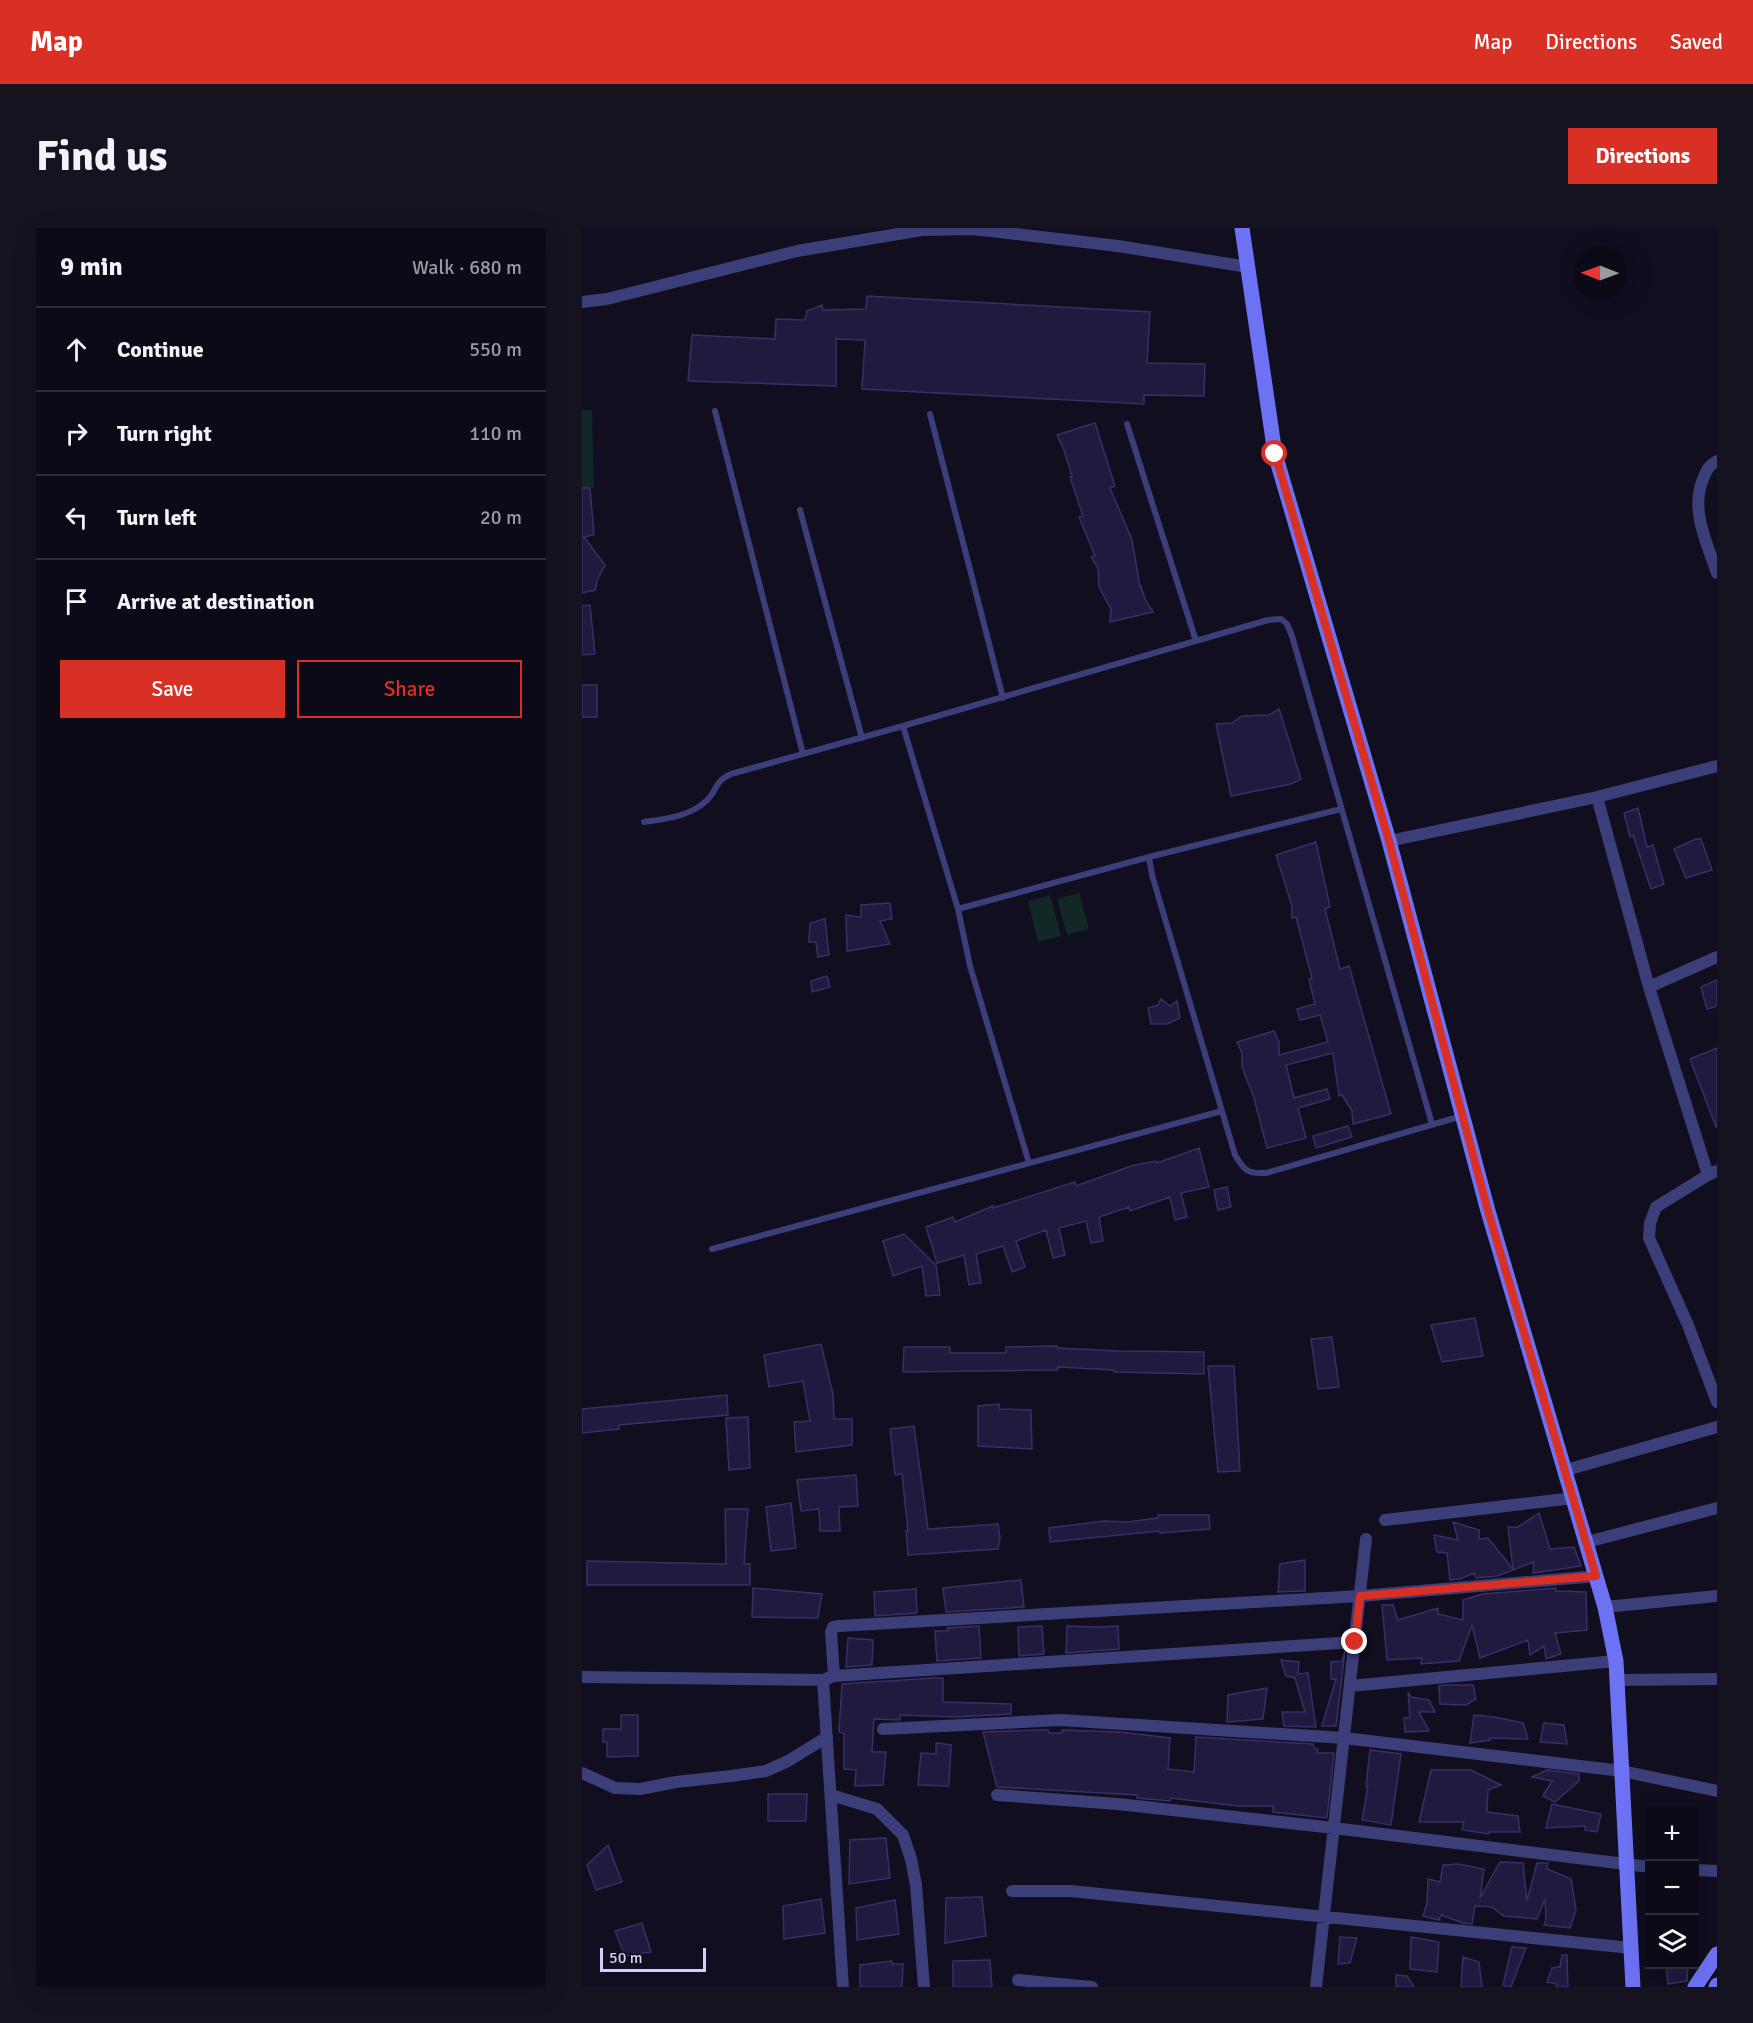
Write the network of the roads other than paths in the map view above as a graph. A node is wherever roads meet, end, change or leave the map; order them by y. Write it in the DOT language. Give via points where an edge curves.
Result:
graph roads {
  1 [pos="973,228"];
  2 [pos="1242,228"];
  3 [pos="1248,267"];
  4 [pos="582,302"];
  5 [pos="715,411"];
  6 [pos="930,414"];
  7 [pos="1127,424"];
  8 [pos="1717,461"];
  9 [pos="800,510"];
  10 [pos="1717,573"];
  11 [pos="1196,641"];
  12 [pos="1003,698"];
  13 [pos="903,726"];
  14 [pos="862,738"];
  15 [pos="803,754"];
  16 [pos="1717,766"];
  17 [pos="1597,797"];
  18 [pos="1341,809"];
  19 [pos="645,822"];
  20 [pos="1389,841"];
  21 [pos="1149,857"];
  22 [pos="958,909"];
  23 [pos="1717,957"];
  24 [pos="1649,987"];
  25 [pos="1222,1111"];
  26 [pos="1463,1116"];
  27 [pos="1432,1124"];
  28 [pos="1029,1164"];
  29 [pos="1713,1173"];
  30 [pos="712,1249"];
  31 [pos="1717,1402"];
  32 [pos="1717,1427"];
  33 [pos="1566,1470"];
  34 [pos="1574,1498"];
  35 [pos="1717,1508"];
  36 [pos="1384,1520"];
  37 [pos="1366,1539"];
  38 [pos="1587,1542"];
  39 [pos="1596,1576"];
  40 [pos="1360,1596"];
  41 [pos="1717,1596"];
  42 [pos="1605,1607"];
  43 [pos="1355,1642"];
  44 [pos="1616,1661"];
  45 [pos="582,1677"];
  46 [pos="829,1678"];
  47 [pos="1717,1679"];
  48 [pos="1616,1680"];
  49 [pos="1350,1686"];
  50 [pos="883,1729"];
  51 [pos="826,1737"];
  52 [pos="1344,1738"];
  53 [pos="1622,1771"];
  54 [pos="582,1773"];
  55 [pos="1717,1791"];
  56 [pos="831,1795"];
  57 [pos="997,1795"];
  58 [pos="1334,1828"];
  59 [pos="1626,1865"];
  60 [pos="1645,1867"];
  61 [pos="1699,1870"];
  62 [pos="1717,1871"];
  63 [pos="1012,1891"];
  64 [pos="1323,1918"];
  65 [pos="1631,1948"];
  66 [pos="1717,1954"];
  67 [pos="1018,1980"];
  68 [pos="843,1987"];
  69 [pos="924,1987"];
  70 [pos="1092,1987"];
  71 [pos="1316,1987"];
  72 [pos="1633,1987"];
  73 [pos="1695,1987"];
  1 -- 3 [label="street"];
  1 -- 4 [label="street" via="922,230 797,251"];
  2 -- 3 [label="street"];
  3 -- 20 [label="street" via="1275,454"];
  5 -- 15 [label="lane"];
  6 -- 12 [label="lane"];
  7 -- 11 [label="lane"];
  8 -- 10 [label="street" via="1709,466 1698,490 1698,514"];
  9 -- 14 [label="lane"];
  11 -- 12 [label="lane"];
  11 -- 18 [label="lane" via="1268,621 1281,619 1287,624"];
  12 -- 13 [label="lane"];
  13 -- 14 [label="lane"];
  13 -- 22 [label="lane"];
  14 -- 15 [label="lane"];
  15 -- 19 [label="lane" via="731,774 722,778 709,799 700,805 672,818"];
  16 -- 17 [label="street"];
  17 -- 20 [label="street"];
  17 -- 24 [label="street"];
  18 -- 21 [label="lane"];
  18 -- 27 [label="lane"];
  20 -- 26 [label="street"];
  21 -- 22 [label="lane"];
  21 -- 25 [label="lane"];
  22 -- 28 [label="lane" via="970,966"];
  23 -- 24 [label="street"];
  24 -- 29 [label="street"];
  25 -- 27 [label="lane" via="1235,1155 1244,1169 1254,1174"];
  25 -- 28 [label="lane"];
  26 -- 27 [label="lane"];
  26 -- 33 [label="street"];
  28 -- 30 [label="lane"];
  29 -- 31 [label="street" via="1656,1208 1649,1238"];
  32 -- 33 [label="street"];
  33 -- 34 [label="street"];
  34 -- 36 [label="street"];
  34 -- 38 [label="street"];
  35 -- 38 [label="street"];
  37 -- 40 [label="street"];
  38 -- 39 [label="street"];
  39 -- 40 [label="street"];
  39 -- 42 [label="street"];
  40 -- 43 [label="street"];
  40 -- 46 [label="street" via="839,1626 831,1632"];
  41 -- 42 [label="street"];
  42 -- 44 [label="street"];
  43 -- 46 [label="street"];
  43 -- 49 [label="street"];
  44 -- 48 [label="street"];
  44 -- 49 [label="street"];
  45 -- 46 [label="street"];
  46 -- 51 [label="street"];
  47 -- 48 [label="street"];
  48 -- 53 [label="street"];
  49 -- 52 [label="street"];
  50 -- 52 [label="street" via="1060,1720"];
  51 -- 54 [label="street" via="766,1771 640,1790 615,1788"];
  51 -- 56 [label="street"];
  52 -- 53 [label="street"];
  52 -- 58 [label="street"];
  53 -- 55 [label="street"];
  53 -- 59 [label="street"];
  56 -- 68 [label="street"];
  56 -- 69 [label="street" via="877,1809 903,1834 916,1885"];
  57 -- 58 [label="street"];
  58 -- 59 [label="street"];
  58 -- 64 [label="street"];
  59 -- 60 [label="street"];
  59 -- 65 [label="street"];
  61 -- 62 [label="street"];
  63 -- 64 [label="street" via="1071,1891"];
  64 -- 65 [label="street"];
  64 -- 71 [label="street"];
  65 -- 72 [label="street"];
  66 -- 73 [label="street"];
  67 -- 70 [label="street"];
}
